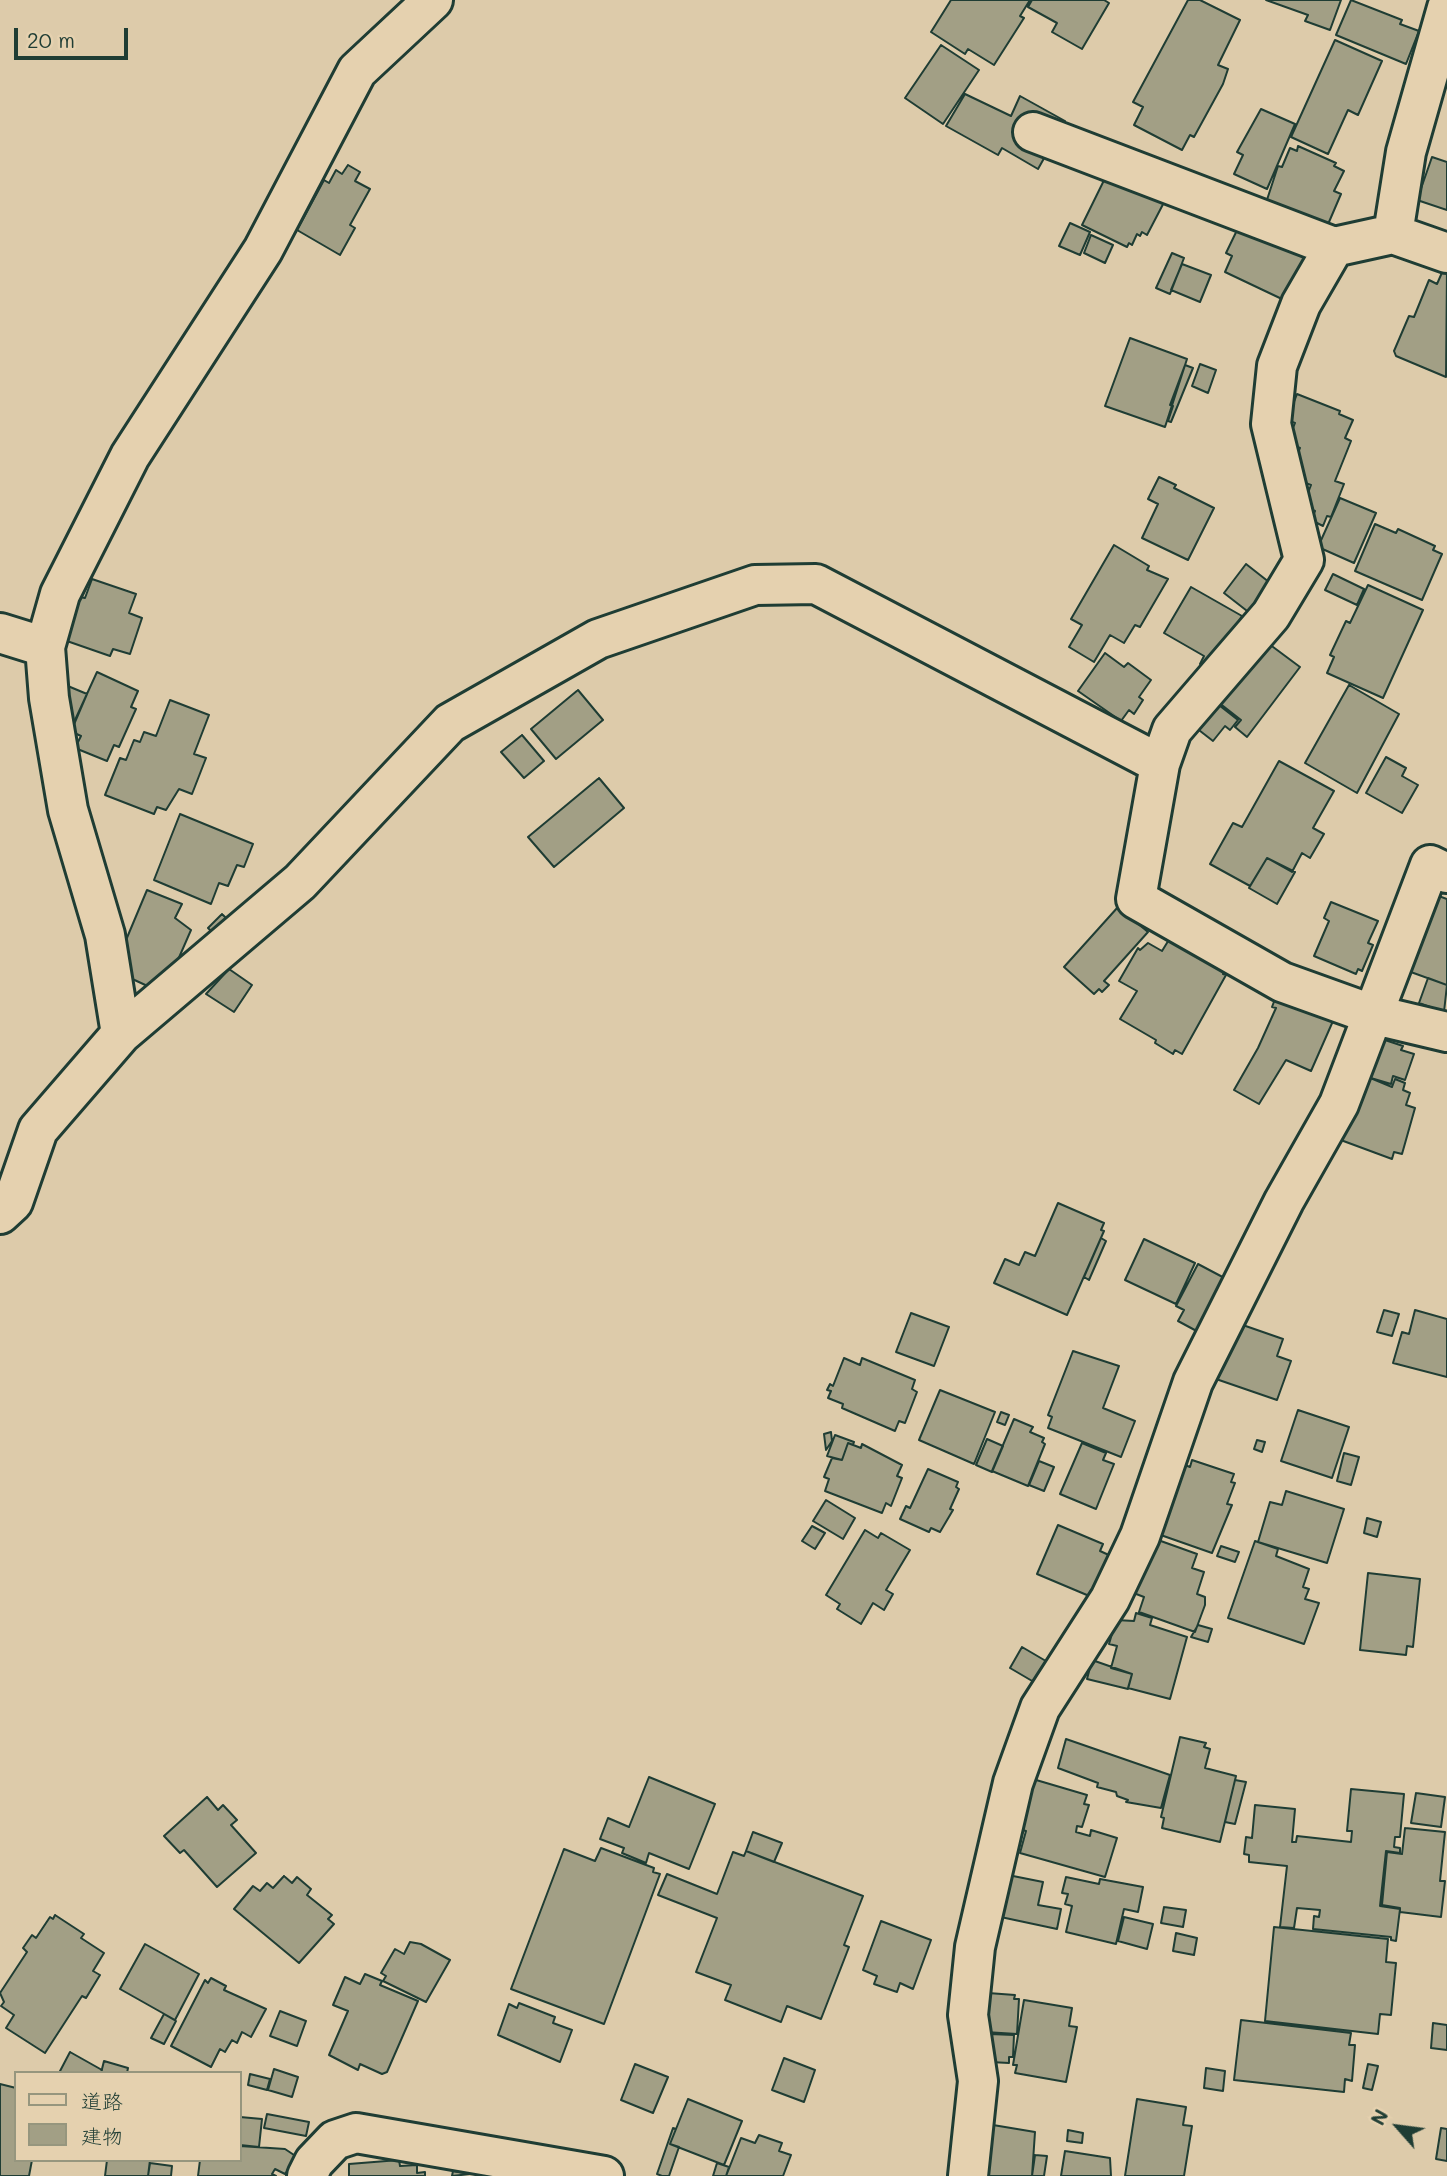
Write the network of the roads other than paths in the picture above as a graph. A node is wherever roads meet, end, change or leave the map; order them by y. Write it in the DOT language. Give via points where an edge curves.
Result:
graph roads {
  1 [pos="433,0"];
  2 [pos="1447,8"];
  3 [pos="1033,132"];
  4 [pos="1393,234"];
  5 [pos="1334,247"];
  6 [pos="1447,253"];
  7 [pos="0,633"];
  8 [pos="45,647"];
  9 [pos="1160,764"];
  10 [pos="1447,873"];
  11 [pos="1371,1014"];
  12 [pos="1447,1032"];
  13 [pos="121,1034"];
  14 [pos="0,1214"];
  15 [pos="307,2176"];
  16 [pos="604,2176"];
  17 [pos="968,2176"];
  1 -- 8 [label="street" via="357,71 263,250 130,456 60,594"];
  2 -- 4 [label="street" via="1406,152"];
  3 -- 5 [label="street"];
  4 -- 5 [label="street"];
  4 -- 6 [label="street"];
  5 -- 9 [label="street" via="1301,304 1277,366 1271,424 1304,560 1271,615 1172,730"];
  7 -- 8 [label="street"];
  8 -- 13 [label="street" via="68,810 105,935"];
  9 -- 11 [label="street" via="1136,899 1282,982"];
  9 -- 13 [label="street" via="817,584 755,585 598,639 450,723 300,882"];
  10 -- 11 [label="street" via="1430,865"];
  11 -- 12 [label="street"];
  11 -- 17 [label="street" via="1339,1104 1284,1201 1194,1382 1140,1536 1110,1599 1040,1709 1013,1783 975,1947 968,2015 978,2081"];
  13 -- 14 [label="street" via="38,1130 13,1202"];
  15 -- 16 [label="street" via="335,2140 356,2133"];
}
